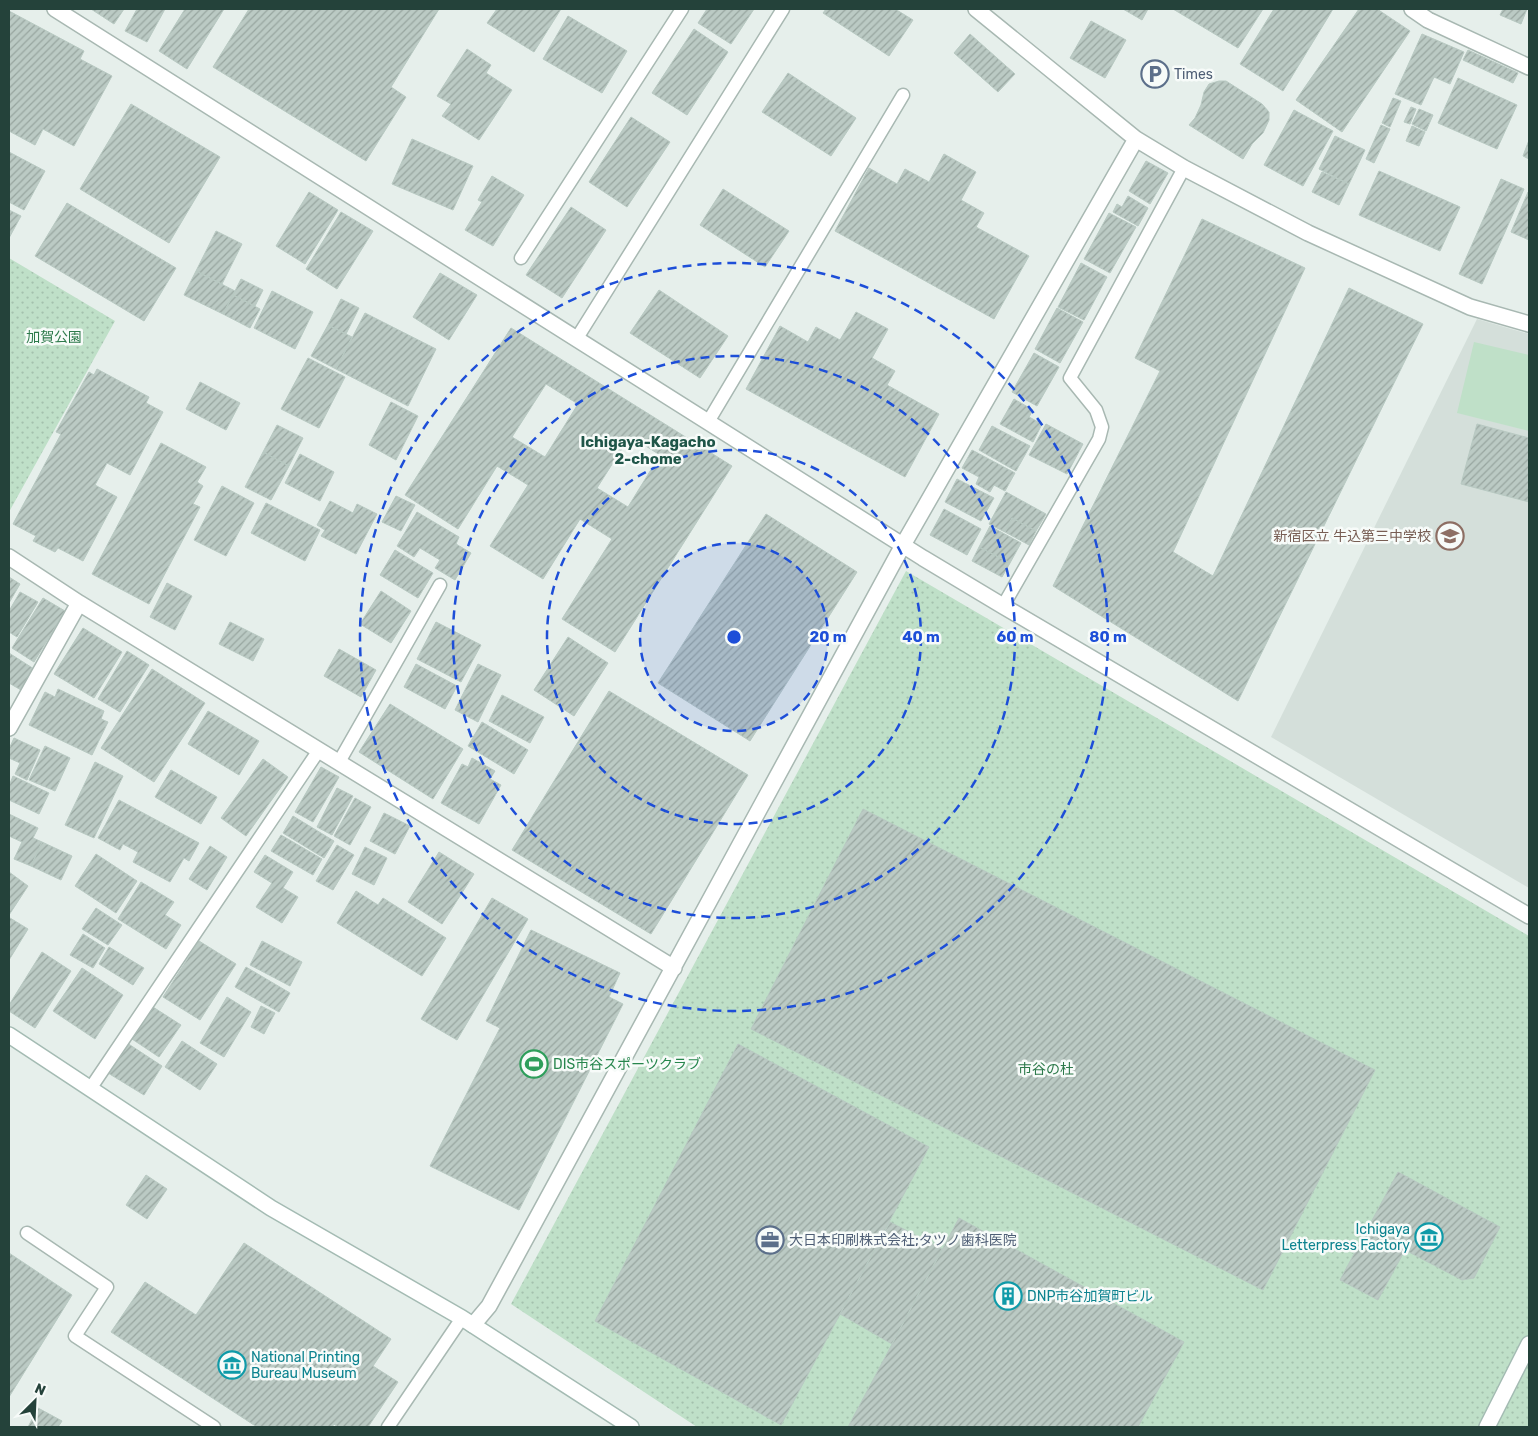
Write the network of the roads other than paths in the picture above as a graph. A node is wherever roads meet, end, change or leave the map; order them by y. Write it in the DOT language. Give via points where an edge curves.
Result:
graph roads {
  1 [pos="55,9"];
  2 [pos="682,9"];
  3 [pos="783,9"];
  4 [pos="976,9"];
  5 [pos="1412,9"];
  6 [pos="1529,67"];
  7 [pos="903,94"];
  8 [pos="1136,139"];
  9 [pos="1184,168"];
  10 [pos="521,258"];
  11 [pos="1529,324"];
  12 [pos="577,338"];
  13 [pos="708,422"];
  14 [pos="903,545"];
  15 [pos="9,557"];
  16 [pos="440,585"];
  17 [pos="79,603"];
  18 [pos="1003,606"];
  19 [pos="9,728"];
  20 [pos="319,750"];
  21 [pos="339,762"];
  22 [pos="1529,916"];
  23 [pos="674,968"];
  24 [pos="9,1035"];
  25 [pos="90,1090"];
  26 [pos="27,1233"];
  27 [pos="468,1322"];
  28 [pos="1529,1344"];
  29 [pos="214,1427"];
  30 [pos="388,1427"];
  31 [pos="631,1427"];
  32 [pos="1487,1427"];
  1 -- 12 [label="street"];
  2 -- 10 [label="lane"];
  3 -- 12 [label="lane"];
  4 -- 8 [label="street"];
  5 -- 6 [label="street" via="1428,20"];
  7 -- 13 [label="lane"];
  8 -- 9 [label="street"];
  8 -- 14 [label="street"];
  9 -- 11 [label="street" via="1308,233 1452,299"];
  9 -- 18 [label="lane" via="1070,378 1096,410 1102,427 1099,439"];
  12 -- 13 [label="street"];
  13 -- 14 [label="street"];
  14 -- 18 [label="street"];
  14 -- 23 [label="street"];
  15 -- 17 [label="street"];
  16 -- 21 [label="lane"];
  17 -- 19 [label="street"];
  17 -- 20 [label="street"];
  18 -- 22 [label="street"];
  20 -- 21 [label="street"];
  20 -- 25 [label="lane"];
  21 -- 23 [label="street"];
  23 -- 27 [label="street" via="489,1306"];
  24 -- 25 [label="street"];
  25 -- 27 [label="street" via="271,1208"];
  26 -- 29 [label="lane" via="107,1286 75,1336"];
  27 -- 30 [label="lane"];
  27 -- 31 [label="street"];
  28 -- 32 [label="street"];
}
